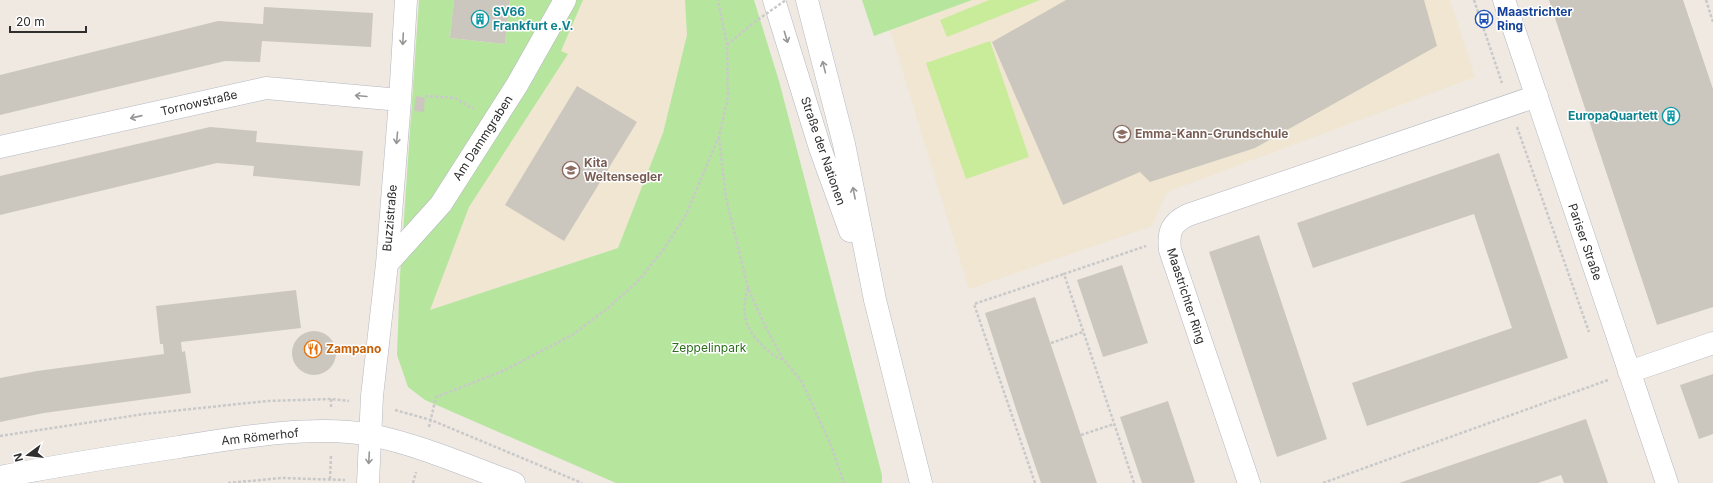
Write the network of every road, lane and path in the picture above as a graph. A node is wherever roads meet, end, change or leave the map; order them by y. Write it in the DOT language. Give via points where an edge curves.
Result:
graph roads {
  1 [pos="406,0"];
  2 [pos="565,0"];
  3 [pos="718,0"];
  4 [pos="774,0"];
  5 [pos="786,0"];
  6 [pos="807,0"];
  7 [pos="1474,0"];
  8 [pos="1504,0"];
  9 [pos="1706,0"];
  10 [pos="1713,22"];
  11 [pos="727,45"];
  12 [pos="1537,96"];
  13 [pos="400,97"];
  14 [pos="1509,105"];
  15 [pos="494,122"];
  16 [pos="719,136"];
  17 [pos="0,147"];
  18 [pos="1169,238"];
  19 [pos="387,264"];
  20 [pos="1064,274"];
  21 [pos="748,288"];
  22 [pos="875,300"];
  23 [pos="1083,332"];
  24 [pos="1590,336"];
  25 [pos="1051,343"];
  26 [pos="1713,343"];
  27 [pos="784,359"];
  28 [pos="1629,372"];
  29 [pos="1603,373"];
  30 [pos="1606,381"];
  31 [pos="1608,388"];
  32 [pos="331,399"];
  33 [pos="434,409"];
  34 [pos="1114,424"];
  35 [pos="370,435"];
  36 [pos="1081,435"];
  37 [pos="0,436"];
  38 [pos="0,477"];
  39 [pos="368,482"];
  40 [pos="228,483"];
  41 [pos="514,483"];
  42 [pos="844,483"];
  43 [pos="921,483"];
  44 [pos="1035,483"];
  45 [pos="1134,483"];
  46 [pos="1249,483"];
  47 [pos="1323,483"];
  48 [pos="1667,483"];
  1 -- 13 [label="street, Buzzistraße, one-way"];
  2 -- 15 [label="street, Am Dammgraben"];
  3 -- 11 [label="path"];
  4 -- 22 [label="street, Straße der Nationen, one-way" via="820,148"];
  5 -- 11 [label="path, bridge"];
  22 -- 6 [label="street, Straße der Nationen, one-way" via="844,144"];
  7 -- 14 [label="path"];
  8 -- 12 [label="street, Pariser Straße"];
  9 -- 10 [label="path"];
  11 -- 16 [label="path" via="728,96"];
  12 -- 14 [label="street, Maastrichter Ring"];
  12 -- 28 [label="street, Pariser Straße"];
  13 -- 15 [label="path" via="455,98"];
  13 -- 17 [label="street, Tornowstraße, one-way" via="266,88"];
  13 -- 19 [label="street, Buzzistraße, one-way"];
  14 -- 18 [label="street, Maastrichter Ring" via="1188,215 1178,220"];
  14 -- 24 [label="path"];
  15 -- 19 [label="street, Am Dammgraben" via="440,204"];
  16 -- 21 [label="path" via="726,198"];
  16 -- 33 [label="path" via="686,215 638,281 572,335 503,371 436,397"];
  18 -- 20 [label="path"];
  18 -- 46 [label="street, Maastrichter Ring" via="1170,250"];
  19 -- 35 [label="street, Buzzistraße"];
  20 -- 23 [label="path"];
  20 -- 44 [label="path" via="974,304"];
  21 -- 27 [label="path" via="765,326"];
  21 -- 27 [label="path" via="744,310 751,333 770,353"];
  22 -- 43 [label="street, Straße der Nationen"];
  23 -- 25 [label="path"];
  23 -- 34 [label="path"];
  26 -- 28 [label="street"];
  27 -- 42 [label="path" via="802,382 832,448"];
  28 -- 30 [label="path"];
  28 -- 48 [label="street, Pariser Straße"];
  29 -- 30 [label="path"];
  30 -- 31 [label="path"];
  30 -- 47 [label="path"];
  32 -- 37 [label="path" via="267,401 144,414"];
  34 -- 36 [label="path"];
  34 -- 45 [label="path"];
  35 -- 38 [label="street, Am Römerhof" via="332,432 291,433 228,440 51,466"];
  35 -- 39 [label="street, Buzzistraße, one-way"];
  35 -- 41 [label="street, Am Römerhof" via="423,450"];
  39 -- 40 [label="path" via="282,478"];
}
